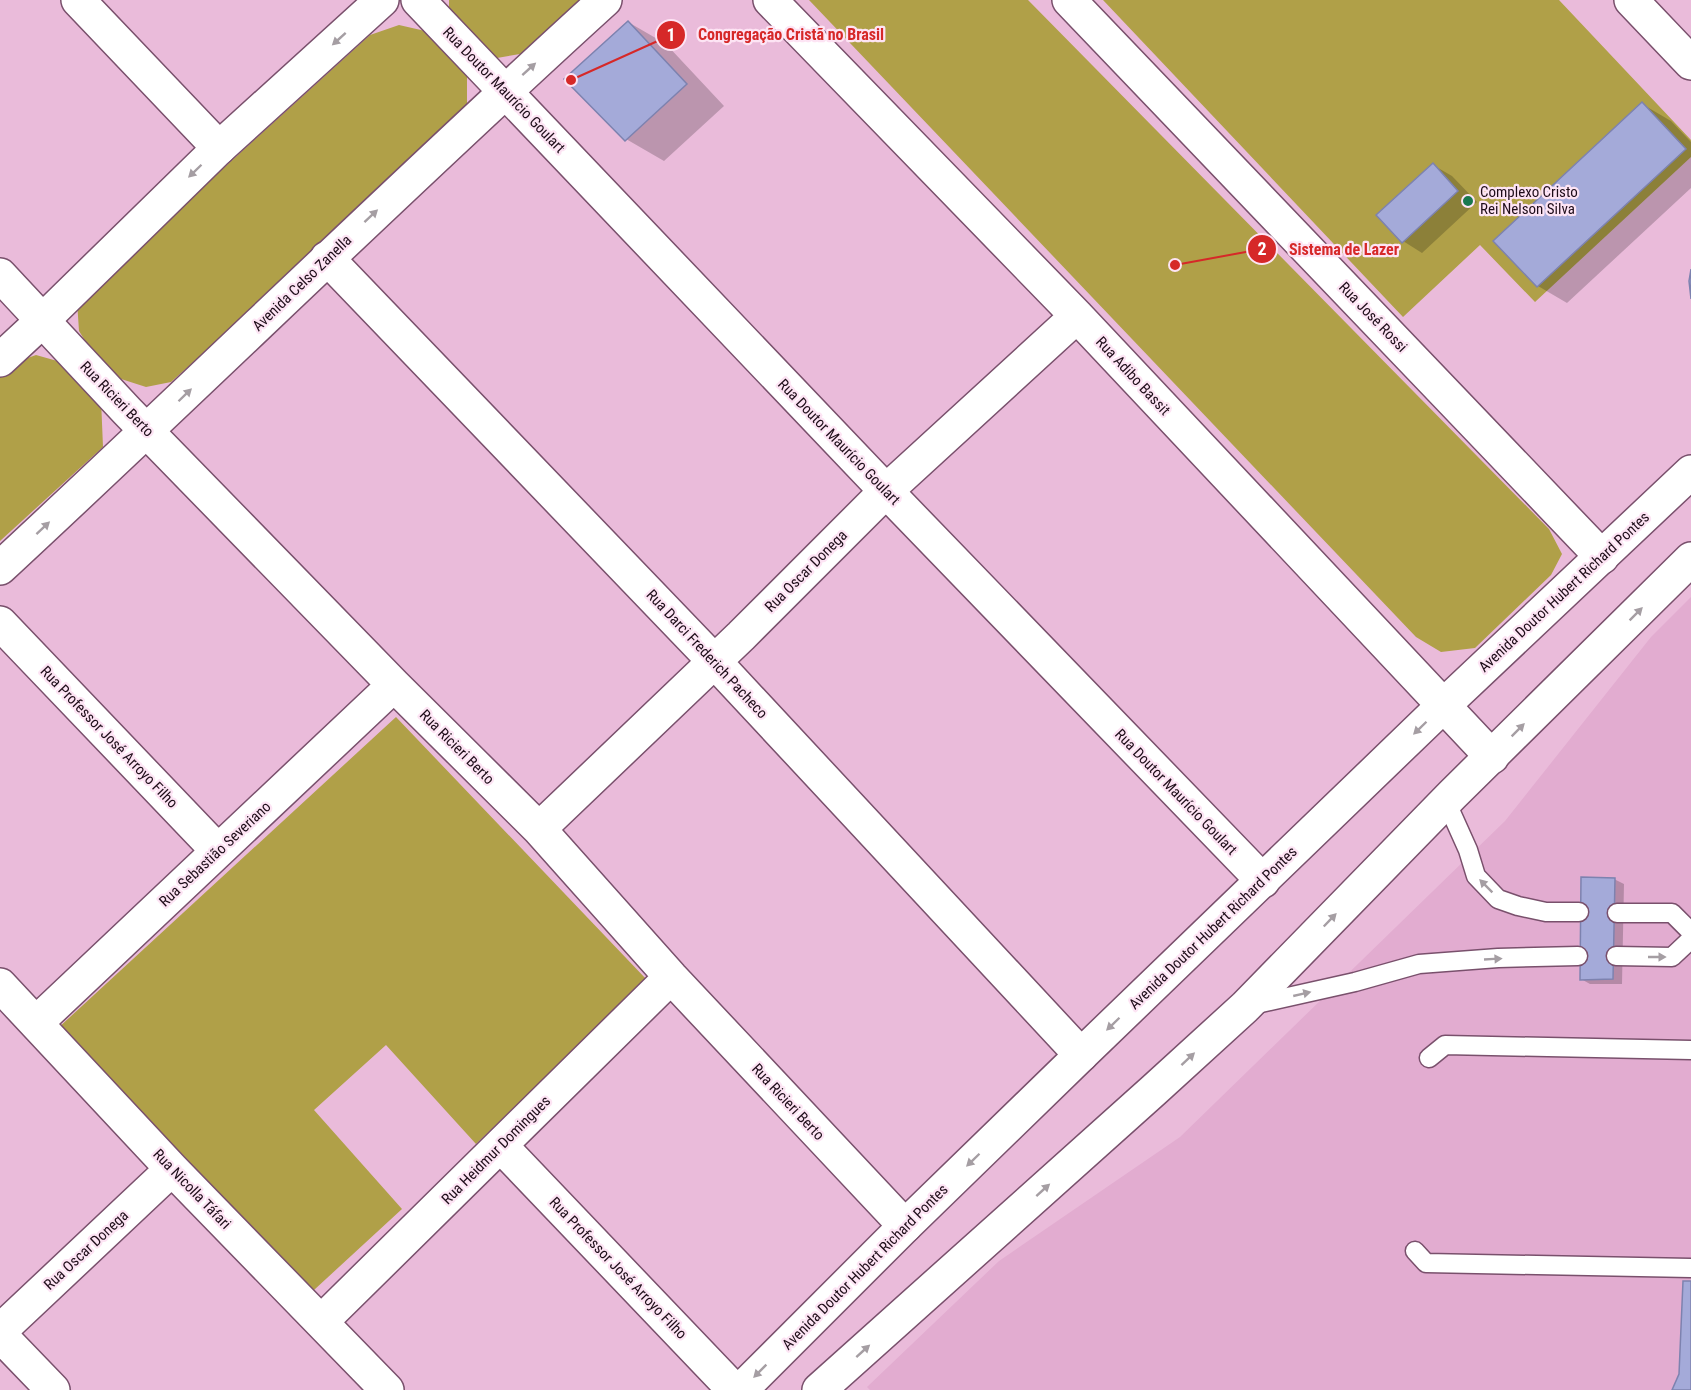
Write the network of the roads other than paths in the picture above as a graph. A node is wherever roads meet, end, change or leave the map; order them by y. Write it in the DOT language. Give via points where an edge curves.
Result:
graph roads {
  1 [pos="78,0"];
  2 [pos="382,0"];
  3 [pos="418,0"];
  4 [pos="605,0"];
  5 [pos="770,0"];
  6 [pos="1069,0"];
  7 [pos="1630,0"];
  8 [pos="1691,63"];
  9 [pos="505,91"];
  10 [pos="219,148"];
  11 [pos="327,258"];
  12 [pos="0,275"];
  13 [pos="1077,316"];
  14 [pos="42,321"];
  15 [pos="0,360"];
  16 [pos="148,432"];
  17 [pos="1691,472"];
  18 [pos="886,491"];
  19 [pos="1602,557"];
  20 [pos="1691,559"];
  21 [pos="0,568"];
  22 [pos="0,623"];
  23 [pos="715,662"];
  24 [pos="394,684"];
  25 [pos="1444,705"];
  26 [pos="1492,756"];
  27 [pos="1446,801"];
  28 [pos="539,829"];
  29 [pos="218,851"];
  30 [pos="1263,881"];
  31 [pos="1579,912"];
  32 [pos="1617,913"];
  33 [pos="1691,932"];
  34 [pos="1691,939"];
  35 [pos="1578,956"];
  36 [pos="1616,956"];
  37 [pos="671,977"];
  38 [pos="0,985"];
  39 [pos="1245,1007"];
  40 [pos="36,1023"];
  41 [pos="1691,1050"];
  42 [pos="1081,1055"];
  43 [pos="1429,1058"];
  44 [pos="501,1146"];
  45 [pos="172,1169"];
  46 [pos="905,1226"];
  47 [pos="1414,1251"];
  48 [pos="1691,1268"];
  49 [pos="321,1322"];
  50 [pos="0,1333"];
  51 [pos="53,1390"];
  52 [pos="387,1390"];
  53 [pos="734,1390"];
  54 [pos="741,1390"];
  55 [pos="819,1390"];
  1 -- 10 [label="street"];
  2 -- 10 [label="street, one-way"];
  3 -- 9 [label="street, Rua Doutor Maurício Goulart"];
  9 -- 4 [label="street, Avenida Celso Zanella, one-way"];
  5 -- 13 [label="street, Rua Adibo Bassit"];
  6 -- 19 [label="street, Rua José Rossi"];
  7 -- 8 [label="street"];
  11 -- 9 [label="street, Avenida Celso Zanella, one-way"];
  9 -- 18 [label="street, Rua Doutor Maurício Goulart"];
  10 -- 14 [label="street, one-way"];
  16 -- 11 [label="street, Avenida Celso Zanella, one-way"];
  11 -- 23 [label="street, Rua Darci Frederich Pacheco"];
  12 -- 14 [label="street, Rua Ricieri Berto"];
  13 -- 18 [label="street, Rua Oscar Donega"];
  13 -- 25 [label="street, Rua Adibo Bassit"];
  14 -- 15 [label="street"];
  14 -- 16 [label="street, Rua Ricieri Berto"];
  21 -- 16 [label="street, Avenida Celso Zanella, one-way"];
  16 -- 24 [label="street, Rua Ricieri Berto"];
  17 -- 19 [label="street, Avenida Doutor Hubert Richard Pontes"];
  18 -- 23 [label="street, Rua Oscar Donega"];
  18 -- 30 [label="street, Rua Doutor Maurício Goulart"];
  19 -- 25 [label="street, Avenida Doutor Hubert Richard Pontes"];
  26 -- 20 [label="street, one-way"];
  22 -- 29 [label="street, Rua Professor José Arroyo Filho"];
  23 -- 28 [label="street, Rua Oscar Donega"];
  23 -- 42 [label="street, Rua Darci Frederich Pacheco"];
  24 -- 28 [label="street, Rua Ricieri Berto"];
  24 -- 29 [label="street, Rua Sebastião Severiano"];
  25 -- 26 [label="street, Rua Adibo Bassit"];
  25 -- 30 [label="street, Avenida Doutor Hubert Richard Pontes, one-way"];
  26 -- 27 [label="street"];
  31 -- 27 [label="lane, one-way" via="1546,912 1498,899 1476,876"];
  39 -- 27 [label="street, one-way"];
  28 -- 37 [label="street, Rua Ricieri Berto"];
  29 -- 40 [label="street, Rua Sebastião Severiano"];
  30 -- 42 [label="street, Avenida Doutor Hubert Richard Pontes, one-way"];
  32 -- 33 [label="lane" via="1672,913"];
  36 -- 34 [label="lane, one-way" via="1672,957"];
  39 -- 35 [label="lane, one-way" via="1419,964"];
  37 -- 44 [label="street, Rua Heidmur Domingues"];
  37 -- 46 [label="street, Rua Ricieri Berto"];
  38 -- 40 [label="street, Rua Nicolla Táfari"];
  55 -- 39 [label="street, one-way"];
  40 -- 45 [label="street, Rua Nicolla Táfari"];
  41 -- 43 [label="lane" via="1445,1045"];
  42 -- 46 [label="street, Avenida Doutor Hubert Richard Pontes, one-way"];
  44 -- 49 [label="street, Rua Heidmur Domingues"];
  44 -- 53 [label="street, Rua Professor José Arroyo Filho"];
  45 -- 49 [label="street, Rua Nicolla Táfari"];
  45 -- 50 [label="street, Rua Oscar Donega"];
  46 -- 54 [label="street, Avenida Doutor Hubert Richard Pontes, one-way"];
  47 -- 48 [label="lane" via="1426,1263"];
  49 -- 52 [label="street, Rua Nicolla Táfari"];
  50 -- 51 [label="street"];
}
